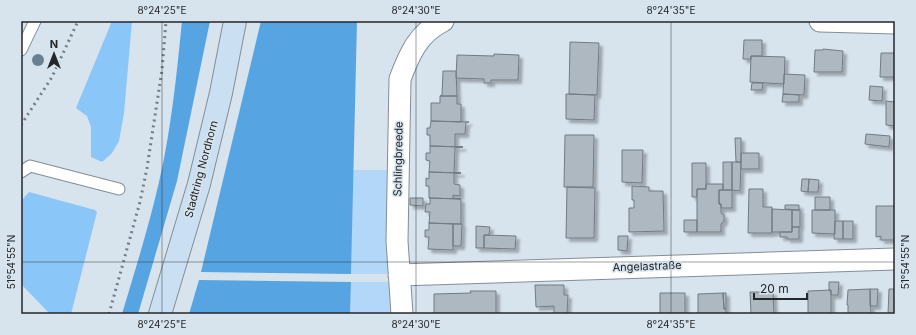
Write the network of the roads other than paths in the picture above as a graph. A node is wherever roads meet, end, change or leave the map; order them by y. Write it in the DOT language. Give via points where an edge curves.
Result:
graph roads {
  1 [pos="35,21"];
  2 [pos="235,21"];
  3 [pos="443,21"];
  4 [pos="820,21"];
  5 [pos="895,23"];
  6 [pos="21,50"];
  7 [pos="21,172"];
  8 [pos="119,189"];
  9 [pos="895,259"];
  10 [pos="399,275"];
  11 [pos="160,314"];
  12 [pos="402,314"];
  1 -- 6 [label="lane"];
  2 -- 11 [label="main road, Stadtring Nordhorn" via="221,93 198,184"];
  3 -- 10 [label="street, Schlingbreede" via="422,36 409,54 400,79 397,241"];
  4 -- 5 [label="street"];
  7 -- 8 [label="lane" via="30,166"];
  9 -- 10 [label="street, Angelastraße"];
  10 -- 12 [label="street, Schlingbreede"];
}
